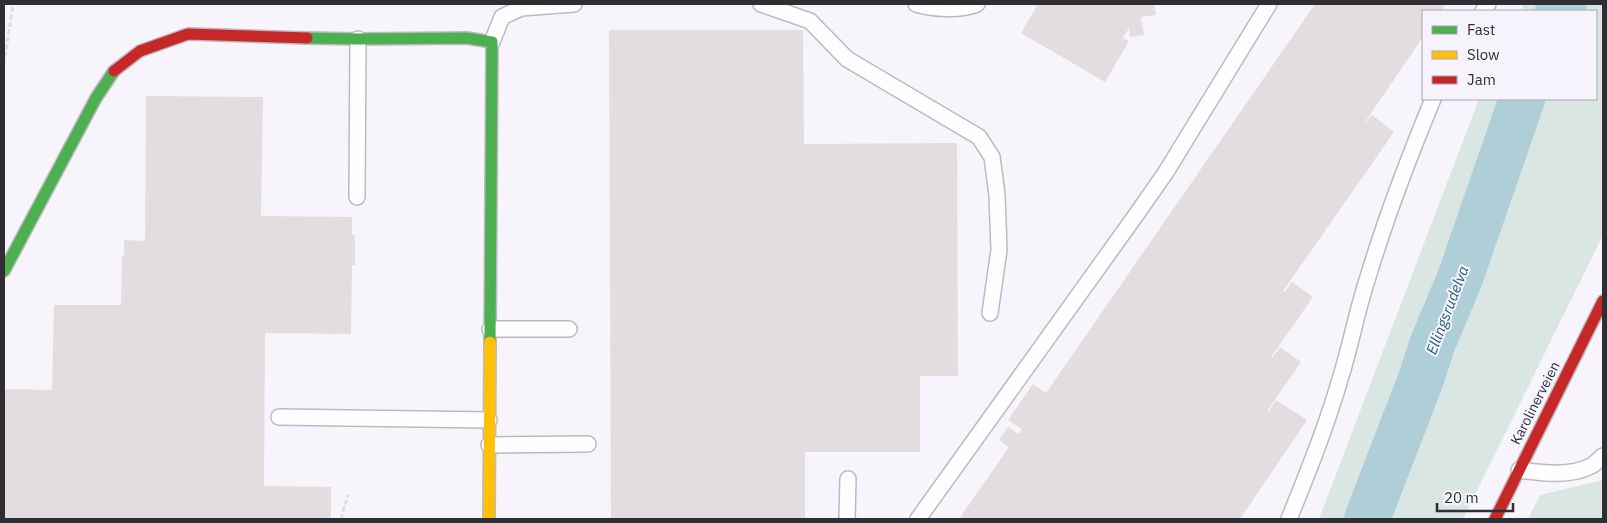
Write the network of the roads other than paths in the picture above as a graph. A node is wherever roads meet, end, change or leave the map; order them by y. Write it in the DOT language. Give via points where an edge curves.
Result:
graph roads {
  1 [pos="574,4"];
  2 [pos="761,4"];
  3 [pos="916,4"];
  4 [pos="977,4"];
  5 [pos="1269,4"];
  6 [pos="358,39"];
  7 [pos="492,42"];
  8 [pos="1433,100"];
  9 [pos="357,197"];
  10 [pos="4,271"];
  11 [pos="1603,301"];
  12 [pos="990,313"];
  13 [pos="490,328"];
  14 [pos="569,329"];
  15 [pos="280,416"];
  16 [pos="489,420"];
  17 [pos="588,444"];
  18 [pos="489,445"];
  19 [pos="1603,456"];
  20 [pos="1519,470"];
  21 [pos="848,479"];
  22 [pos="489,519"];
  23 [pos="847,519"];
  24 [pos="918,519"];
  25 [pos="1289,519"];
  26 [pos="1495,519"];
  1 -- 7 [label="lane" via="522,8 502,17"];
  2 -- 12 [label="lane" via="810,21 847,59 979,137 992,157 998,195 999,250"];
  3 -- 4 [label="lane" via="946,9"];
  5 -- 24 [label="lane" via="1166,172"];
  6 -- 7 [label="street" via="467,38"];
  6 -- 9 [label="lane"];
  6 -- 10 [label="street" via="188,34 140,51 114,71 96,98"];
  7 -- 13 [label="street"];
  8 -- 25 [label="lane" via="1377,246 1322,440"];
  11 -- 20 [label="street, Karolinerveien"];
  13 -- 14 [label="lane"];
  13 -- 16 [label="street"];
  15 -- 16 [label="lane"];
  16 -- 18 [label="street"];
  17 -- 18 [label="lane"];
  18 -- 22 [label="street"];
  19 -- 20 [label="lane" via="1591,466 1572,471 1545,474"];
  20 -- 26 [label="street, Karolinerveien"];
  21 -- 23 [label="lane"];
}
